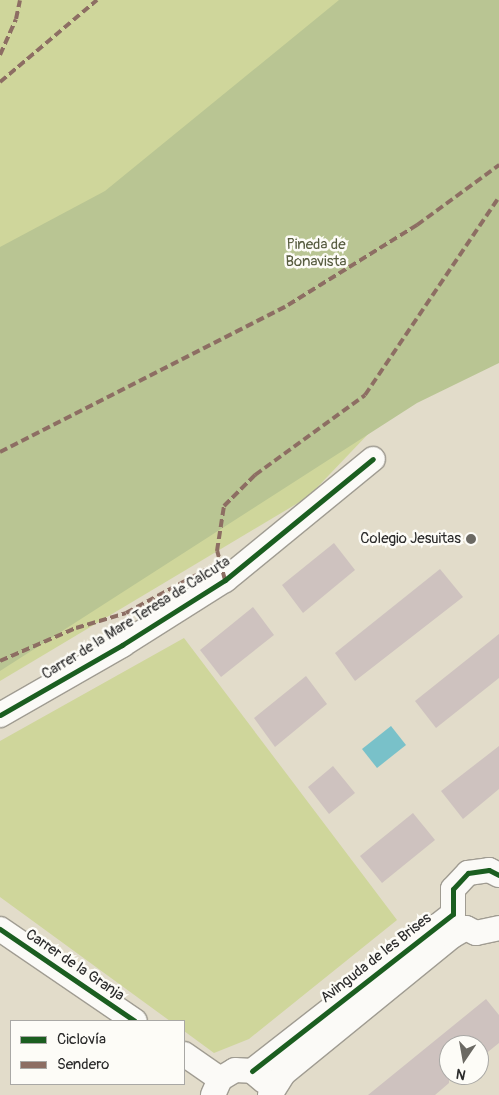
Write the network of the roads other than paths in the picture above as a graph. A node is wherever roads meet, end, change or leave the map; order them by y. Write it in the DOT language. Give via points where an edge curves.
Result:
graph roads {
  1 [pos="372,458"];
  2 [pos="0,715"];
  3 [pos="496,871"];
  4 [pos="499,928"];
  5 [pos="0,929"];
  6 [pos="135,1020"];
  7 [pos="185,1055"];
  8 [pos="252,1072"];
  9 [pos="216,1087"];
  10 [pos="269,1095"];
  1 -- 2 [label="street, Carrer de la Mare Teresa de Calcuta" via="225,580 122,645"];
  3 -- 8 [label="street, Avinguda de les Brises" via="468,873 453,889 450,898 453,914"];
  4 -- 10 [label="street, Avinguda de les Brises" via="476,932 466,928 452,936 284,1073"];
  5 -- 6 [label="street, Carrer de la Granja"];
  7 -- 9 [label="street"];
  8 -- 9 [label="street" via="235,1070"];
  8 -- 10 [label="street" via="264,1081"];
}
